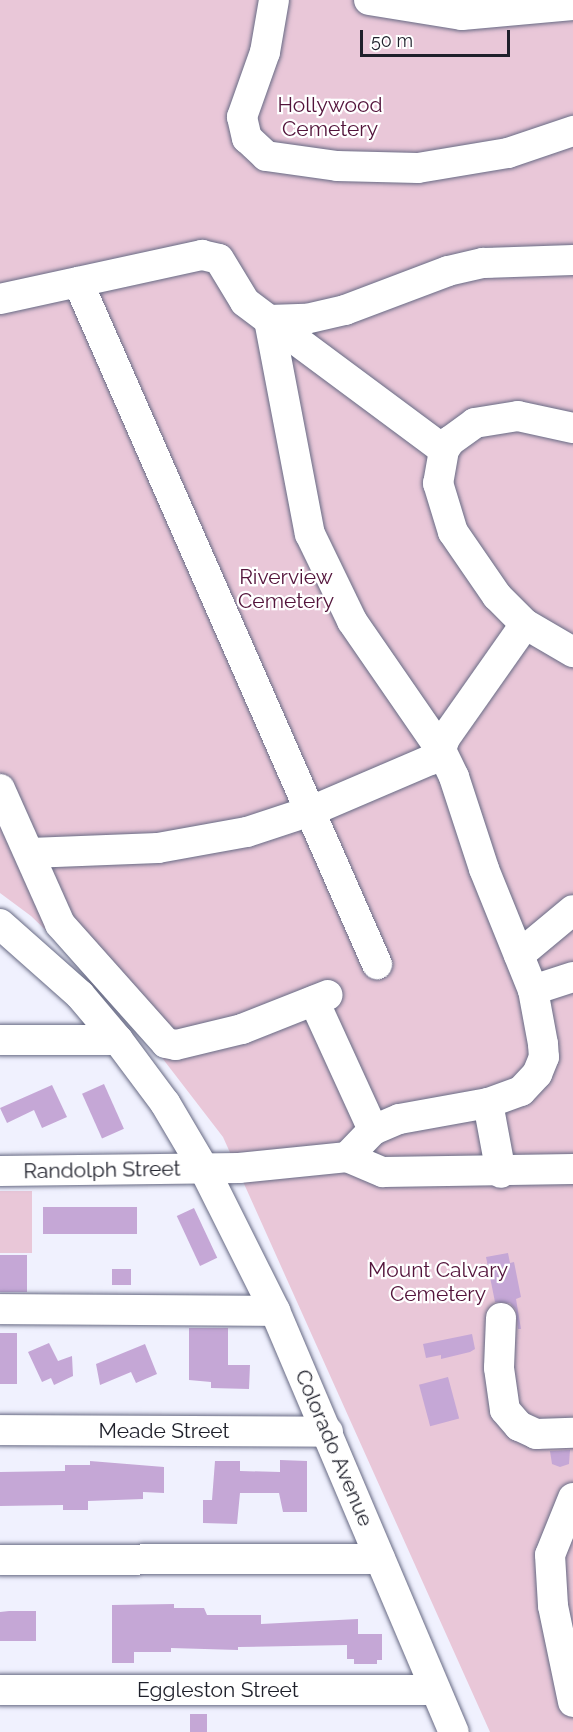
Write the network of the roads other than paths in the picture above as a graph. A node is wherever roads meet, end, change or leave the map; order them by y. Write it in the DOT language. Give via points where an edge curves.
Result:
graph roads {
  1 [pos="274,0"];
  2 [pos="369,0"];
  3 [pos="573,5"];
  4 [pos="573,131"];
  5 [pos="573,260"];
  6 [pos="78,282"];
  7 [pos="0,299"];
  8 [pos="270,320"];
  9 [pos="573,428"];
  10 [pos="444,450"];
  11 [pos="525,624"];
  12 [pos="573,652"];
  13 [pos="441,750"];
  14 [pos="0,789"];
  15 [pos="311,812"];
  16 [pos="17,844"];
  17 [pos="573,910"];
  18 [pos="0,924"];
  19 [pos="519,955"];
  20 [pos="377,964"];
  21 [pos="573,977"];
  22 [pos="532,990"];
  23 [pos="0,1040"];
  24 [pos="118,1040"];
  25 [pos="488,1102"];
  26 [pos="373,1130"];
  27 [pos="347,1157"];
  28 [pos="204,1168"];
  29 [pos="573,1169"];
  30 [pos="0,1170"];
  31 [pos="501,1173"];
  32 [pos="0,1309"];
  33 [pos="275,1311"];
  34 [pos="501,1318"];
  35 [pos="0,1430"];
  36 [pos="328,1432"];
  37 [pos="573,1433"];
  38 [pos="573,1498"];
  39 [pos="380,1559"];
  40 [pos="0,1560"];
  41 [pos="0,1690"];
  42 [pos="435,1690"];
  43 [pos="573,1702"];
  44 [pos="454,1732"];
  1 -- 4 [label="street" via="267,44 242,117 247,138 266,156 337,166 418,168 508,153"];
  2 -- 3 [label="street" via="462,15"];
  5 -- 8 [label="street" via="483,263 411,282 345,310 306,319"];
  6 -- 7 [label="street"];
  6 -- 8 [label="street" via="202,255 219,259 245,302"];
  6 -- 15 [label="street"];
  8 -- 10 [label="street"];
  8 -- 13 [label="street" via="302,503 321,561 378,662"];
  9 -- 10 [label="street" via="536,417 494,418 467,428"];
  10 -- 11 [label="street" via="438,483 453,532 497,596"];
  11 -- 12 [label="street"];
  11 -- 13 [label="street" via="445,738"];
  13 -- 15 [label="street" via="430,760"];
  13 -- 19 [label="street"];
  14 -- 16 [label="street"];
  15 -- 16 [label="street" via="190,844"];
  15 -- 20 [label="street"];
  16 -- 26 [label="street" via="68,936 166,1043 176,1045 242,1029 321,998"];
  17 -- 19 [label="street"];
  18 -- 24 [label="street, Colorado Avenue" via="81,995"];
  19 -- 22 [label="street"];
  21 -- 22 [label="street"];
  22 -- 25 [label="street" via="544,1057 537,1074 521,1091"];
  23 -- 24 [label="street"];
  24 -- 28 [label="street, Colorado Avenue" via="165,1103"];
  25 -- 26 [label="street" via="441,1108"];
  25 -- 31 [label="street"];
  26 -- 27 [label="street"];
  27 -- 28 [label="street, Randolph Street"];
  27 -- 31 [label="street" via="383,1172"];
  28 -- 30 [label="street, Randolph Street"];
  28 -- 33 [label="street, Colorado Avenue"];
  29 -- 31 [label="street"];
  32 -- 33 [label="street"];
  33 -- 36 [label="street, Colorado Avenue"];
  34 -- 37 [label="street" via="499,1368 505,1410 519,1426 536,1434"];
  35 -- 36 [label="street, Meade Street"];
  36 -- 39 [label="street, Colorado Avenue"];
  38 -- 43 [label="street" via="550,1555 553,1606"];
  39 -- 40 [label="street"];
  39 -- 42 [label="street, Colorado Avenue"];
  41 -- 42 [label="street, Eggleston Street"];
  42 -- 44 [label="street, Colorado Avenue"];
}
